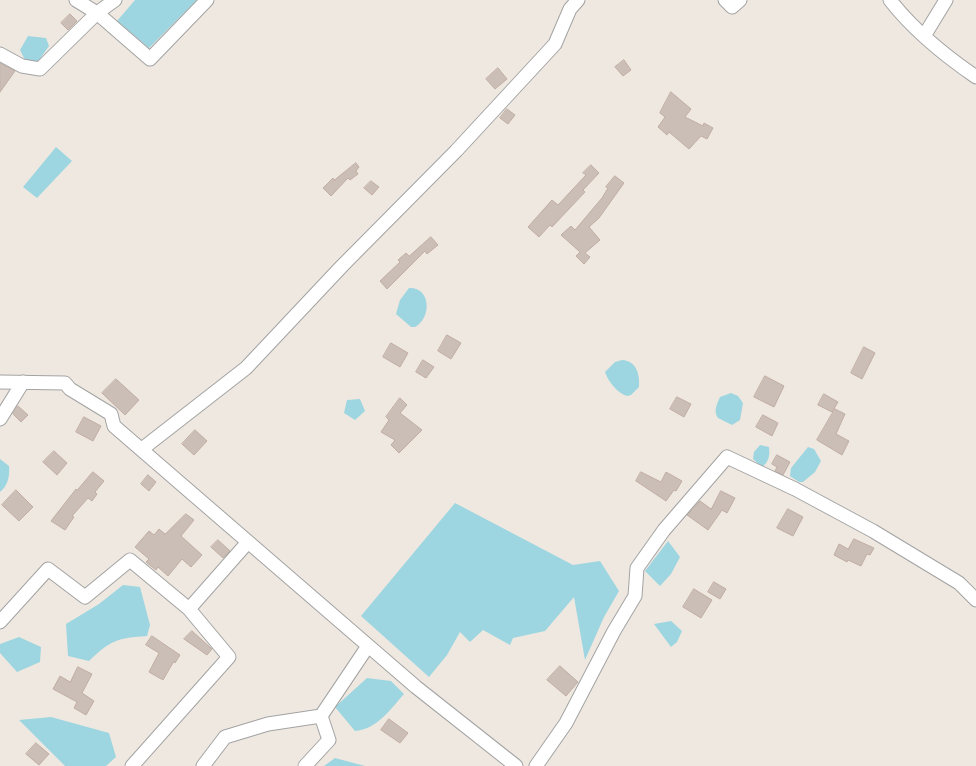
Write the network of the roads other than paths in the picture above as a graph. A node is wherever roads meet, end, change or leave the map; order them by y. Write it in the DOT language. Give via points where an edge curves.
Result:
graph roads {
  1 [pos="76,0"];
  2 [pos="115,0"];
  3 [pos="206,0"];
  4 [pos="578,0"];
  5 [pos="725,0"];
  6 [pos="740,0"];
  7 [pos="890,0"];
  8 [pos="946,0"];
  9 [pos="97,13"];
  10 [pos="924,36"];
  11 [pos="0,54"];
  12 [pos="976,77"];
  13 [pos="0,382"];
  14 [pos="23,382"];
  15 [pos="0,419"];
  16 [pos="142,449"];
  17 [pos="248,542"];
  18 [pos="976,600"];
  19 [pos="189,609"];
  20 [pos="0,622"];
  21 [pos="368,646"];
  22 [pos="321,716"];
  23 [pos="132,766"];
  24 [pos="203,766"];
  25 [pos="305,766"];
  26 [pos="516,766"];
  27 [pos="536,766"];
  1 -- 9 [label="street"];
  2 -- 9 [label="street"];
  3 -- 9 [label="street" via="150,59"];
  4 -- 16 [label="street" via="570,9 555,44 456,151 246,368"];
  5 -- 6 [label="street" via="732,7"];
  7 -- 10 [label="street" via="900,14"];
  8 -- 10 [label="street"];
  9 -- 11 [label="street" via="40,69 22,66"];
  10 -- 12 [label="street" via="942,53"];
  13 -- 14 [label="street"];
  14 -- 15 [label="street"];
  14 -- 16 [label="street" via="66,383 70,389 111,414 114,426"];
  16 -- 17 [label="street"];
  17 -- 19 [label="street"];
  17 -- 21 [label="street"];
  18 -- 27 [label="street" via="958,583 873,531 795,489 727,457 664,530 638,568 635,596 566,723"];
  19 -- 20 [label="street" via="130,560 85,597 48,569"];
  19 -- 23 [label="street" via="229,657"];
  21 -- 22 [label="street"];
  21 -- 26 [label="street"];
  22 -- 24 [label="street" via="268,724 225,737"];
  22 -- 25 [label="street" via="329,740"];
}
